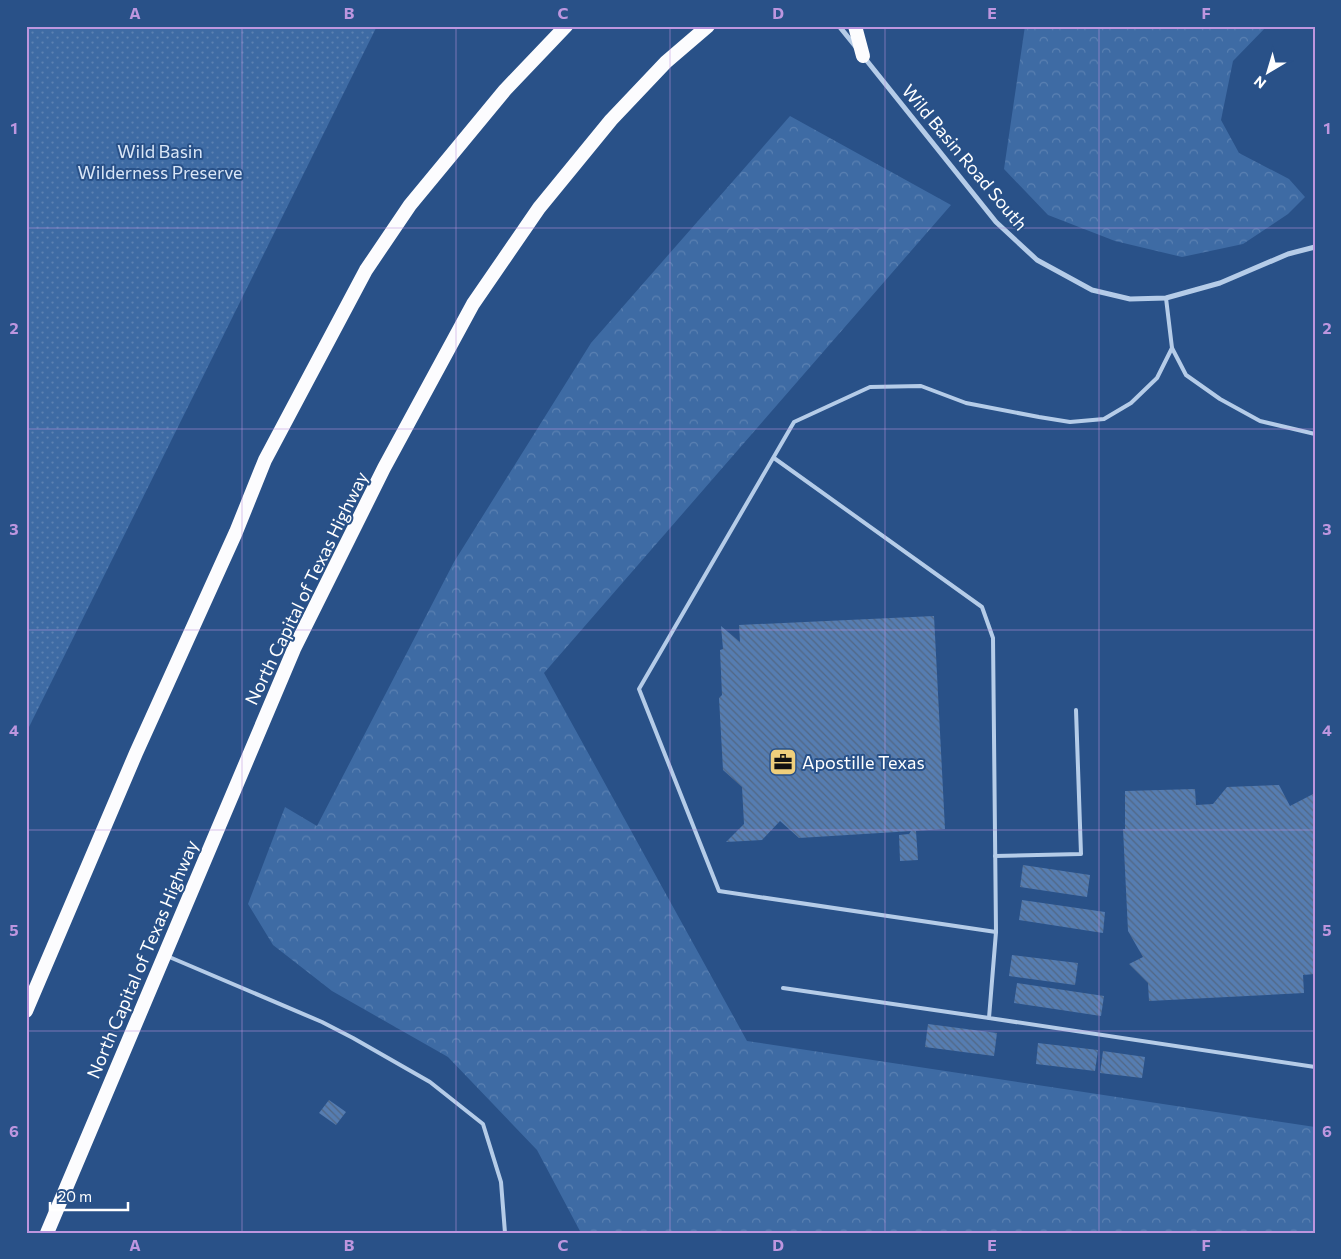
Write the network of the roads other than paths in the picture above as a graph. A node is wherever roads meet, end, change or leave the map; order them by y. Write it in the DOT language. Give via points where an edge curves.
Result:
graph roads {
  1 [pos="566,26"];
  2 [pos="708,26"];
  3 [pos="839,26"];
  4 [pos="855,26"];
  5 [pos="863,56"];
  6 [pos="1315,247"];
  7 [pos="1166,298"];
  8 [pos="1172,348"];
  9 [pos="1315,434"];
  10 [pos="774,458"];
  11 [pos="1076,710"];
  12 [pos="995,856"];
  13 [pos="996,932"];
  14 [pos="164,955"];
  15 [pos="783,988"];
  16 [pos="26,1011"];
  17 [pos="988,1018"];
  18 [pos="1315,1067"];
  19 [pos="47,1233"];
  20 [pos="505,1233"];
  1 -- 16 [label="highway" via="505,90 410,205 366,270 265,460"];
  2 -- 14 [label="highway, North Capital of Texas Highway" via="666,62 611,120 539,208 473,304 384,468 294,649"];
  3 -- 5 [label="street, Wild Basin Road South"];
  4 -- 5 [label="highway"];
  5 -- 7 [label="street, Wild Basin Road South" via="996,222 1037,260 1092,290 1130,299"];
  6 -- 7 [label="street, Wild Basin Road South"];
  7 -- 8 [label="lane"];
  8 -- 9 [label="lane" via="1186,375 1220,399 1260,421"];
  8 -- 10 [label="lane" via="1157,378 1131,403 1104,418 1070,422 1039,417 966,403 922,386 870,388 794,422"];
  10 -- 12 [label="lane" via="982,607 993,638"];
  10 -- 13 [label="lane" via="639,690 719,891"];
  11 -- 12 [label="lane" via="1081,854"];
  12 -- 13 [label="lane"];
  13 -- 17 [label="lane"];
  14 -- 19 [label="highway, North Capital of Texas Highway"];
  14 -- 20 [label="lane" via="353,1038 430,1082 483,1124 502,1182"];
  15 -- 17 [label="lane"];
  17 -- 18 [label="lane"];
}
